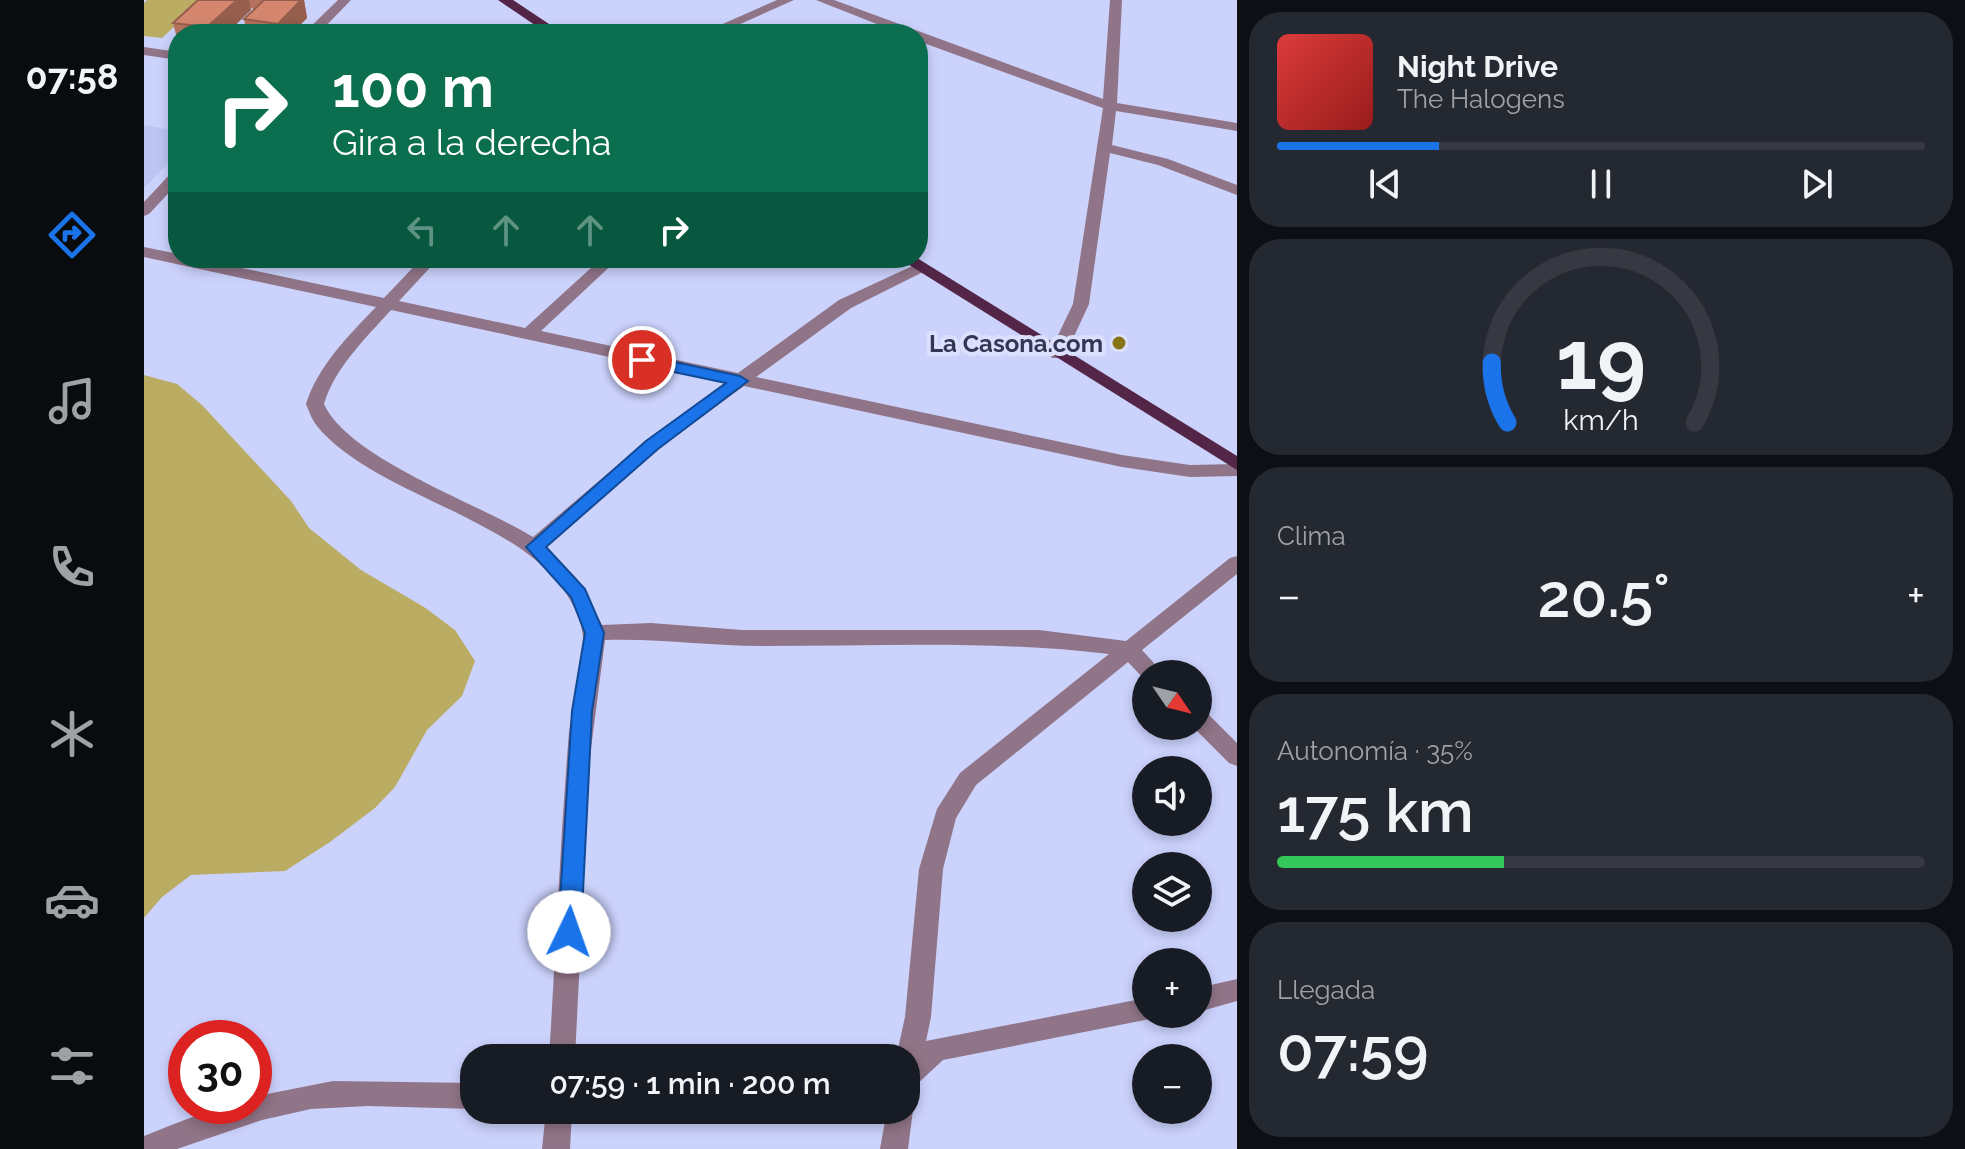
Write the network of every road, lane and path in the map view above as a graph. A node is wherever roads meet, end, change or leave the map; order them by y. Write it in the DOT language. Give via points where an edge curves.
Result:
graph roads {
  1 [pos="345,0"];
  2 [pos="504,0"];
  3 [pos="788,0"];
  4 [pos="822,0"];
  5 [pos="1116,0"];
  6 [pos="320,24"];
  7 [pos="541,24"];
  8 [pos="731,24"];
  9 [pos="886,24"];
  10 [pos="928,39"];
  11 [pos="144,51"];
  12 [pos="168,55"];
  13 [pos="1110,106"];
  14 [pos="1237,127"];
  15 [pos="1104,147"];
  16 [pos="168,185"];
  17 [pos="1237,190"];
  18 [pos="144,211"];
  19 [pos="144,252"];
  20 [pos="168,257"];
  21 [pos="217,268"];
  22 [pos="421,268"];
  23 [pos="600,268"];
  24 [pos="906,268"];
  25 [pos="922,268"];
  26 [pos="386,305"];
  27 [pos="527,335"];
  28 [pos="1058,354"];
  29 [pos="740,381"];
  30 [pos="1237,464"];
  31 [pos="1237,470"];
  32 [pos="535,547"];
  33 [pos="1237,563"];
  34 [pos="594,633"];
  35 [pos="1128,649"];
  36 [pos="1139,660"];
  37 [pos="1212,732"];
  38 [pos="1237,757"];
  39 [pos="1237,990"];
  40 [pos="1212,996"];
  41 [pos="1132,1013"];
  42 [pos="563,1044"];
  43 [pos="913,1044"];
  44 [pos="920,1063"];
  45 [pos="460,1096"];
  46 [pos="558,1124"];
  47 [pos="898,1124"];
  48 [pos="144,1149"];
  49 [pos="556,1149"];
  50 [pos="894,1149"];
  1 -- 6 [label="street"];
  2 -- 7 [label="main road"];
  3 -- 8 [label="street"];
  4 -- 9 [label="street"];
  5 -- 13 [label="street"];
  10 -- 13 [label="street"];
  11 -- 12 [label="street"];
  13 -- 14 [label="street"];
  13 -- 15 [label="street"];
  15 -- 17 [label="street"];
  15 -- 28 [label="street" via="1081,304"];
  16 -- 18 [label="street"];
  19 -- 20 [label="street"];
  21 -- 26 [label="street"];
  22 -- 26 [label="street"];
  23 -- 27 [label="street"];
  24 -- 29 [label="street" via="845,304"];
  25 -- 28 [label="main road"];
  26 -- 27 [label="street"];
  26 -- 32 [label="street" via="322,382 315,404 321,422 369,458"];
  27 -- 29 [label="street"];
  28 -- 30 [label="main road"];
  29 -- 31 [label="street" via="1122,461 1190,471"];
  29 -- 32 [label="street" via="652,445"];
  32 -- 34 [label="street" via="579,594"];
  33 -- 35 [label="street"];
  34 -- 35 [label="street" via="1039,638"];
  34 -- 42 [label="street" via="582,711"];
  35 -- 36 [label="street"];
  35 -- 43 [label="street" via="968,779 945,816 931,869"];
  37 -- 38 [label="street"];
  39 -- 40 [label="street"];
  41 -- 44 [label="street" via="936,1049"];
  45 -- 48 [label="street" via="332,1094 278,1104"];
  46 -- 49 [label="street"];
  47 -- 50 [label="street"];
}
